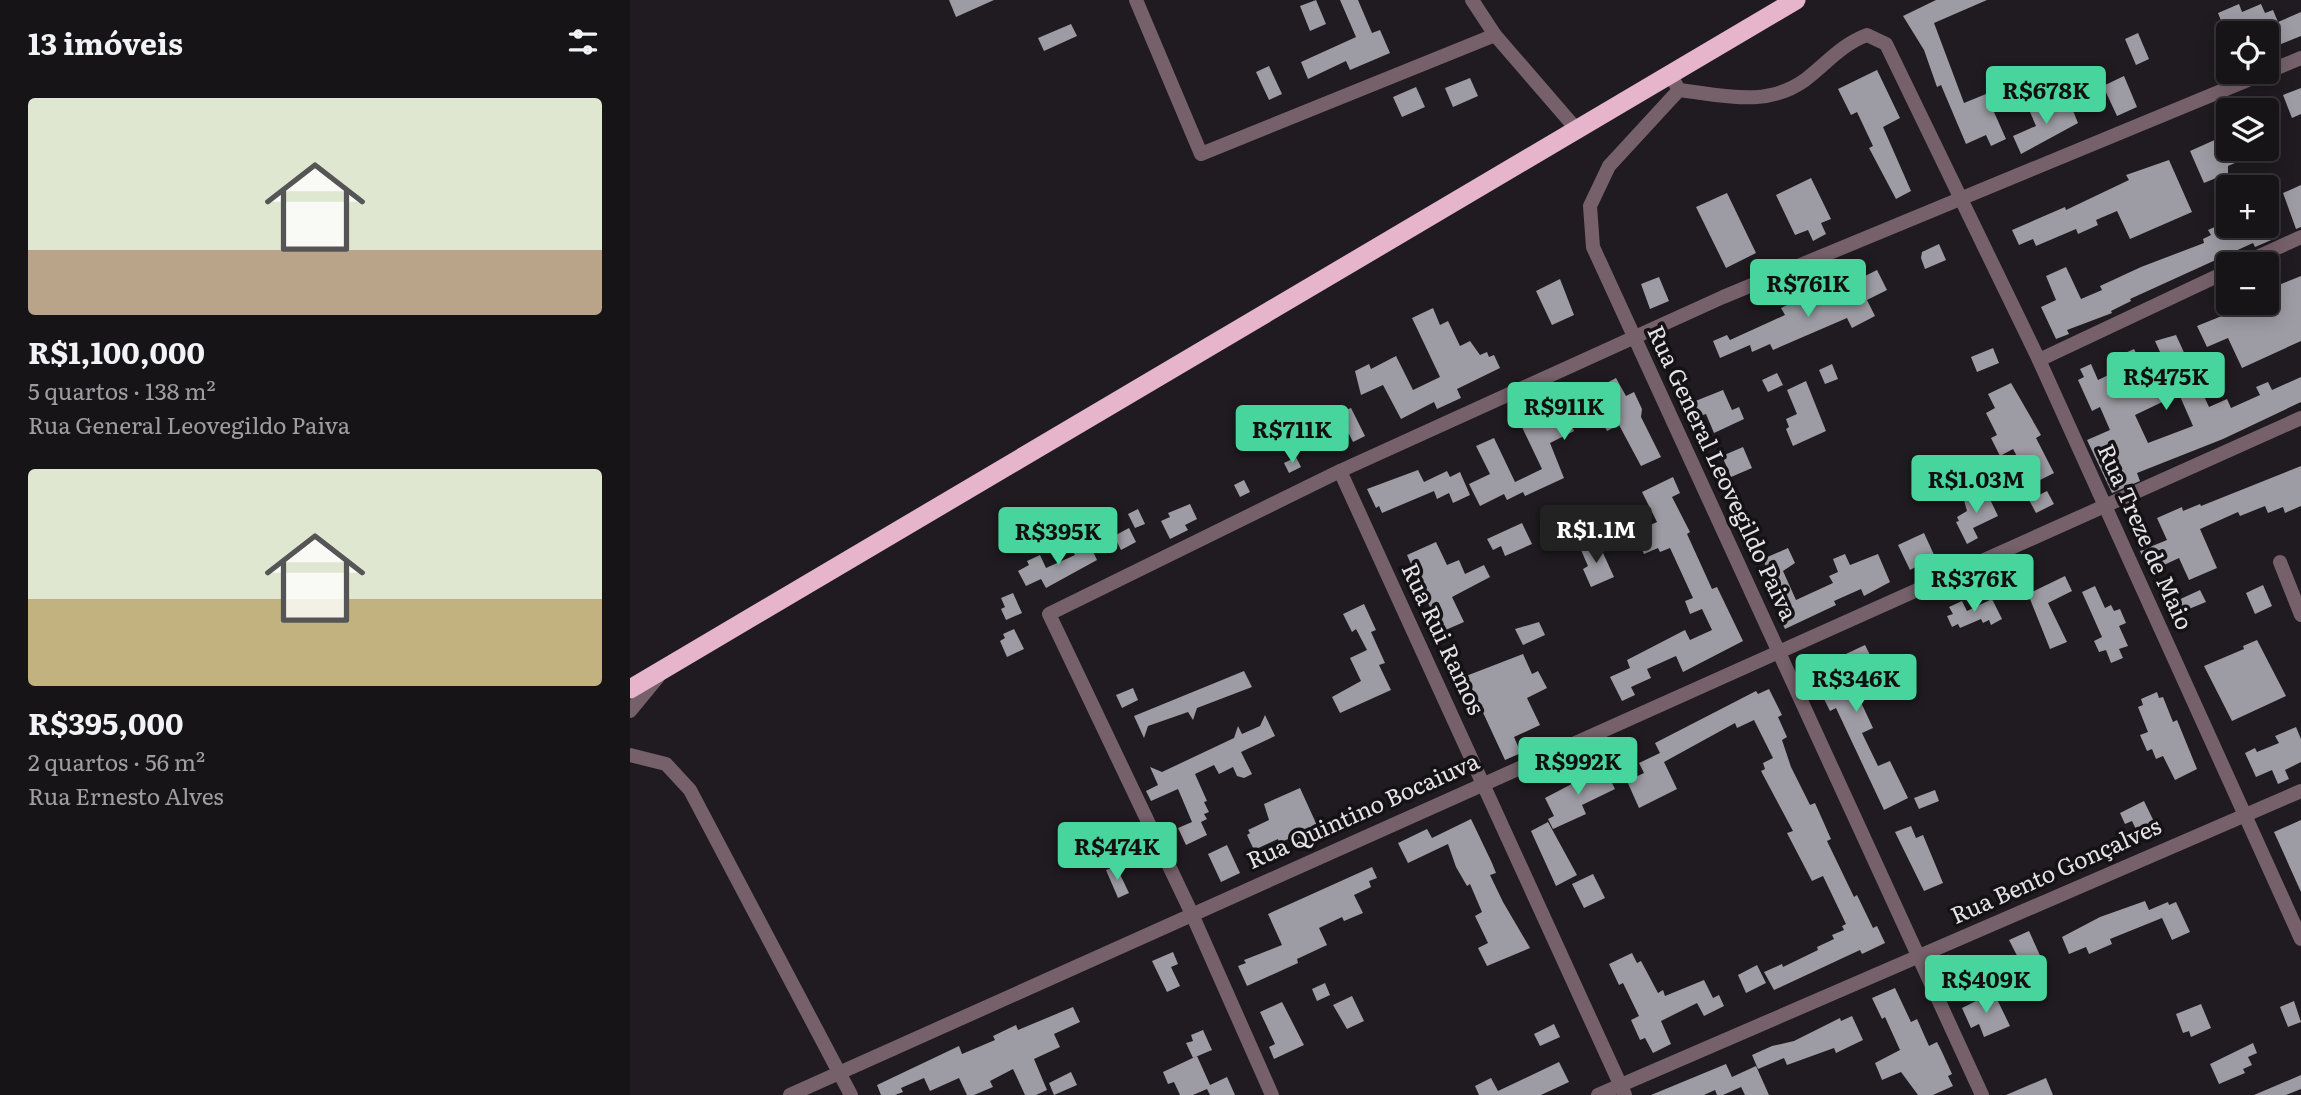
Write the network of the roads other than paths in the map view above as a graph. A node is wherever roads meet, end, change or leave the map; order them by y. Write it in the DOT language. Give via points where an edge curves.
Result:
graph roads {
  1 [pos="1136,0"];
  2 [pos="1472,0"];
  3 [pos="1797,0"];
  4 [pos="1495,35"];
  5 [pos="2301,58"];
  6 [pos="1674,83"];
  7 [pos="1578,131"];
  8 [pos="1962,196"];
  9 [pos="2301,236"];
  10 [pos="2267,252"];
  11 [pos="2216,277"];
  12 [pos="1634,337"];
  13 [pos="2039,360"];
  14 [pos="2301,418"];
  15 [pos="1340,471"];
  16 [pos="2107,507"];
  17 [pos="2280,562"];
  18 [pos="2301,615"];
  19 [pos="1779,653"];
  20 [pos="666,668"];
  21 [pos="630,689"];
  22 [pos="630,711"];
  23 [pos="630,755"];
  24 [pos="1484,781"];
  25 [pos="2301,790"];
  26 [pos="2245,813"];
  27 [pos="1191,912"];
  28 [pos="2301,939"];
  29 [pos="1918,957"];
  30 [pos="839,1072"];
  31 [pos="1623,1090"];
  32 [pos="790,1095"];
  33 [pos="851,1095"];
  34 [pos="1272,1095"];
  35 [pos="1598,1095"];
  36 [pos="1982,1095"];
  1 -- 4 [label="street" via="1201,155"];
  2 -- 4 [label="street"];
  3 -- 6 [label="highway"];
  4 -- 7 [label="street"];
  5 -- 8 [label="street"];
  6 -- 7 [label="highway"];
  6 -- 8 [label="street, Rua Treze de Maio" via="1754,99 1779,95 1805,80 1850,41 1867,35 1885,44"];
  6 -- 12 [label="street, Rua General Leovegildo Paiva" via="1609,166 1590,206 1593,247"];
  7 -- 20 [label="highway"];
  8 -- 12 [label="street"];
  8 -- 13 [label="street, Rua Treze de Maio"];
  9 -- 10 [label="street"];
  11 -- 13 [label="street"];
  12 -- 15 [label="street"];
  12 -- 19 [label="street, Rua General Leovegildo Paiva"];
  13 -- 16 [label="street, Rua Treze de Maio"];
  14 -- 16 [label="street, Rua Quintino Bocaiuva"];
  15 -- 24 [label="street, Rua Rui Ramos"];
  15 -- 27 [label="street" via="1049,614"];
  16 -- 19 [label="street, Rua Quintino Bocaiuva"];
  16 -- 26 [label="street, Rua Treze de Maio"];
  17 -- 18 [label="street"];
  19 -- 24 [label="street, Rua Quintino Bocaiuva"];
  19 -- 29 [label="street, Rua General Leovegildo Paiva"];
  20 -- 21 [label="highway"];
  20 -- 22 [label="street"];
  23 -- 30 [label="street" via="666,764 690,790"];
  24 -- 27 [label="street, Rua Quintino Bocaiuva"];
  24 -- 31 [label="street, Rua Rui Ramos"];
  25 -- 26 [label="street, Rua Bento Gonçalves"];
  26 -- 28 [label="street, Rua Treze de Maio"];
  26 -- 29 [label="street, Rua Bento Gonçalves"];
  27 -- 30 [label="street, Rua Quintino Bocaiuva"];
  27 -- 34 [label="street"];
  29 -- 31 [label="street, Rua Bento Gonçalves"];
  29 -- 36 [label="street, Rua General Leovegildo Paiva"];
  30 -- 32 [label="street, Rua Quintino Bocaiuva"];
  30 -- 33 [label="street"];
  31 -- 35 [label="street, Rua Bento Gonçalves"];
}
